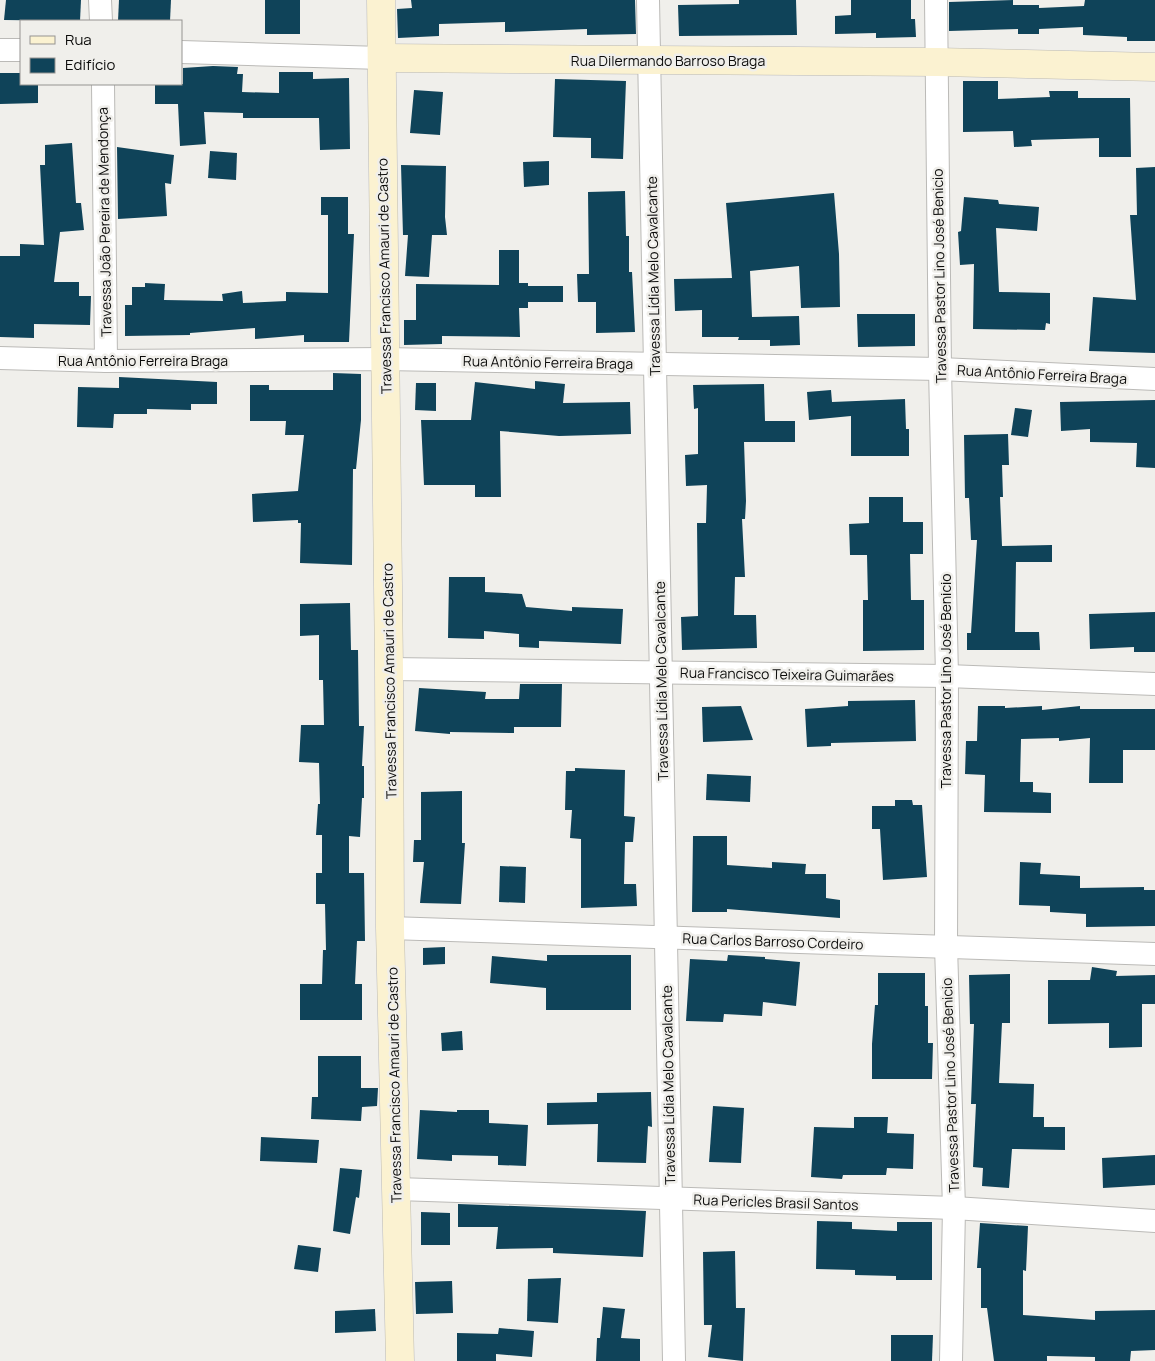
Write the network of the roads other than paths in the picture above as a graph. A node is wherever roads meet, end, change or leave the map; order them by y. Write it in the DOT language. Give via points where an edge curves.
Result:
graph roads {
  1 [pos="100,0"];
  2 [pos="381,0"];
  3 [pos="648,0"];
  4 [pos="936,0"];
  5 [pos="101,20"];
  6 [pos="0,50"];
  7 [pos="20,50"];
  8 [pos="182,52"];
  9 [pos="382,58"];
  10 [pos="649,60"];
  11 [pos="937,62"];
  12 [pos="1155,67"];
  13 [pos="102,85"];
  14 [pos="0,358"];
  15 [pos="384,359"];
  16 [pos="106,361"];
  17 [pos="655,364"];
  18 [pos="940,369"];
  19 [pos="1155,380"];
  20 [pos="390,669"];
  21 [pos="661,672"];
  22 [pos="947,676"];
  23 [pos="1155,684"];
  24 [pos="390,928"];
  25 [pos="666,937"];
  26 [pos="946,946"];
  27 [pos="1155,954"];
  28 [pos="397,1190"];
  29 [pos="671,1199"];
  30 [pos="954,1208"];
  31 [pos="1155,1221"];
  32 [pos="400,1361"];
  33 [pos="674,1361"];
  34 [pos="951,1361"];
  1 -- 5 [label="street"];
  2 -- 9 [label="street, Travessa Francisco Amauri de Castro"];
  3 -- 10 [label="street, Travessa Lídia Melo Cavalcante"];
  4 -- 11 [label="street, Travessa Pastor Lino José Benicio"];
  6 -- 7 [label="street"];
  8 -- 9 [label="street, Rua Dilermando Barroso Braga"];
  9 -- 10 [label="street, Rua Dilermando Barroso Braga"];
  9 -- 15 [label="street, Travessa Francisco Amauri de Castro"];
  10 -- 11 [label="street, Rua Dilermando Barroso Braga"];
  10 -- 17 [label="street, Travessa Lídia Melo Cavalcante"];
  11 -- 12 [label="street, Rua Dilermando Barroso Braga"];
  11 -- 18 [label="street, Travessa Pastor Lino José Benicio"];
  13 -- 16 [label="street, Travessa João Pereira de Mendonça"];
  14 -- 16 [label="street, Rua Antônio Ferreira Braga"];
  15 -- 16 [label="street, Rua Antônio Ferreira Braga"];
  15 -- 17 [label="street, Rua Antônio Ferreira Braga"];
  15 -- 20 [label="street, Travessa Francisco Amauri de Castro"];
  17 -- 18 [label="street, Rua Antônio Ferreira Braga"];
  17 -- 21 [label="street, Travessa Lídia Melo Cavalcante"];
  18 -- 19 [label="street, Rua Antônio Ferreira Braga"];
  18 -- 22 [label="street, Travessa Pastor Lino José Benicio"];
  20 -- 21 [label="street, Rua Francisco Teixeira Guimarães"];
  20 -- 24 [label="street, Travessa Francisco Amauri de Castro"];
  21 -- 22 [label="street, Rua Francisco Teixeira Guimarães"];
  21 -- 25 [label="street, Travessa Lídia Melo Cavalcante"];
  22 -- 23 [label="street, Rua Francisco Teixeira Guimarães"];
  22 -- 26 [label="street, Travessa Pastor Lino José Benicio"];
  24 -- 25 [label="street, Rua Carlos Barroso Cordeiro"];
  24 -- 28 [label="street, Travessa Francisco Amauri de Castro"];
  25 -- 26 [label="street, Rua Carlos Barroso Cordeiro"];
  25 -- 29 [label="street, Travessa Lídia Melo Cavalcante"];
  26 -- 27 [label="street, Rua Carlos Barroso Cordeiro"];
  26 -- 30 [label="street, Travessa Pastor Lino José Benicio"];
  28 -- 29 [label="street, Rua Pericles Brasil Santos"];
  28 -- 32 [label="street, Travessa Francisco Amauri de Castro"];
  29 -- 30 [label="street, Rua Pericles Brasil Santos"];
  29 -- 33 [label="street, Travessa Lídia Melo Cavalcante"];
  30 -- 31 [label="street, Rua Pericles Brasil Santos"];
  30 -- 34 [label="street, Travessa Pastor Lino José Benicio"];
}
